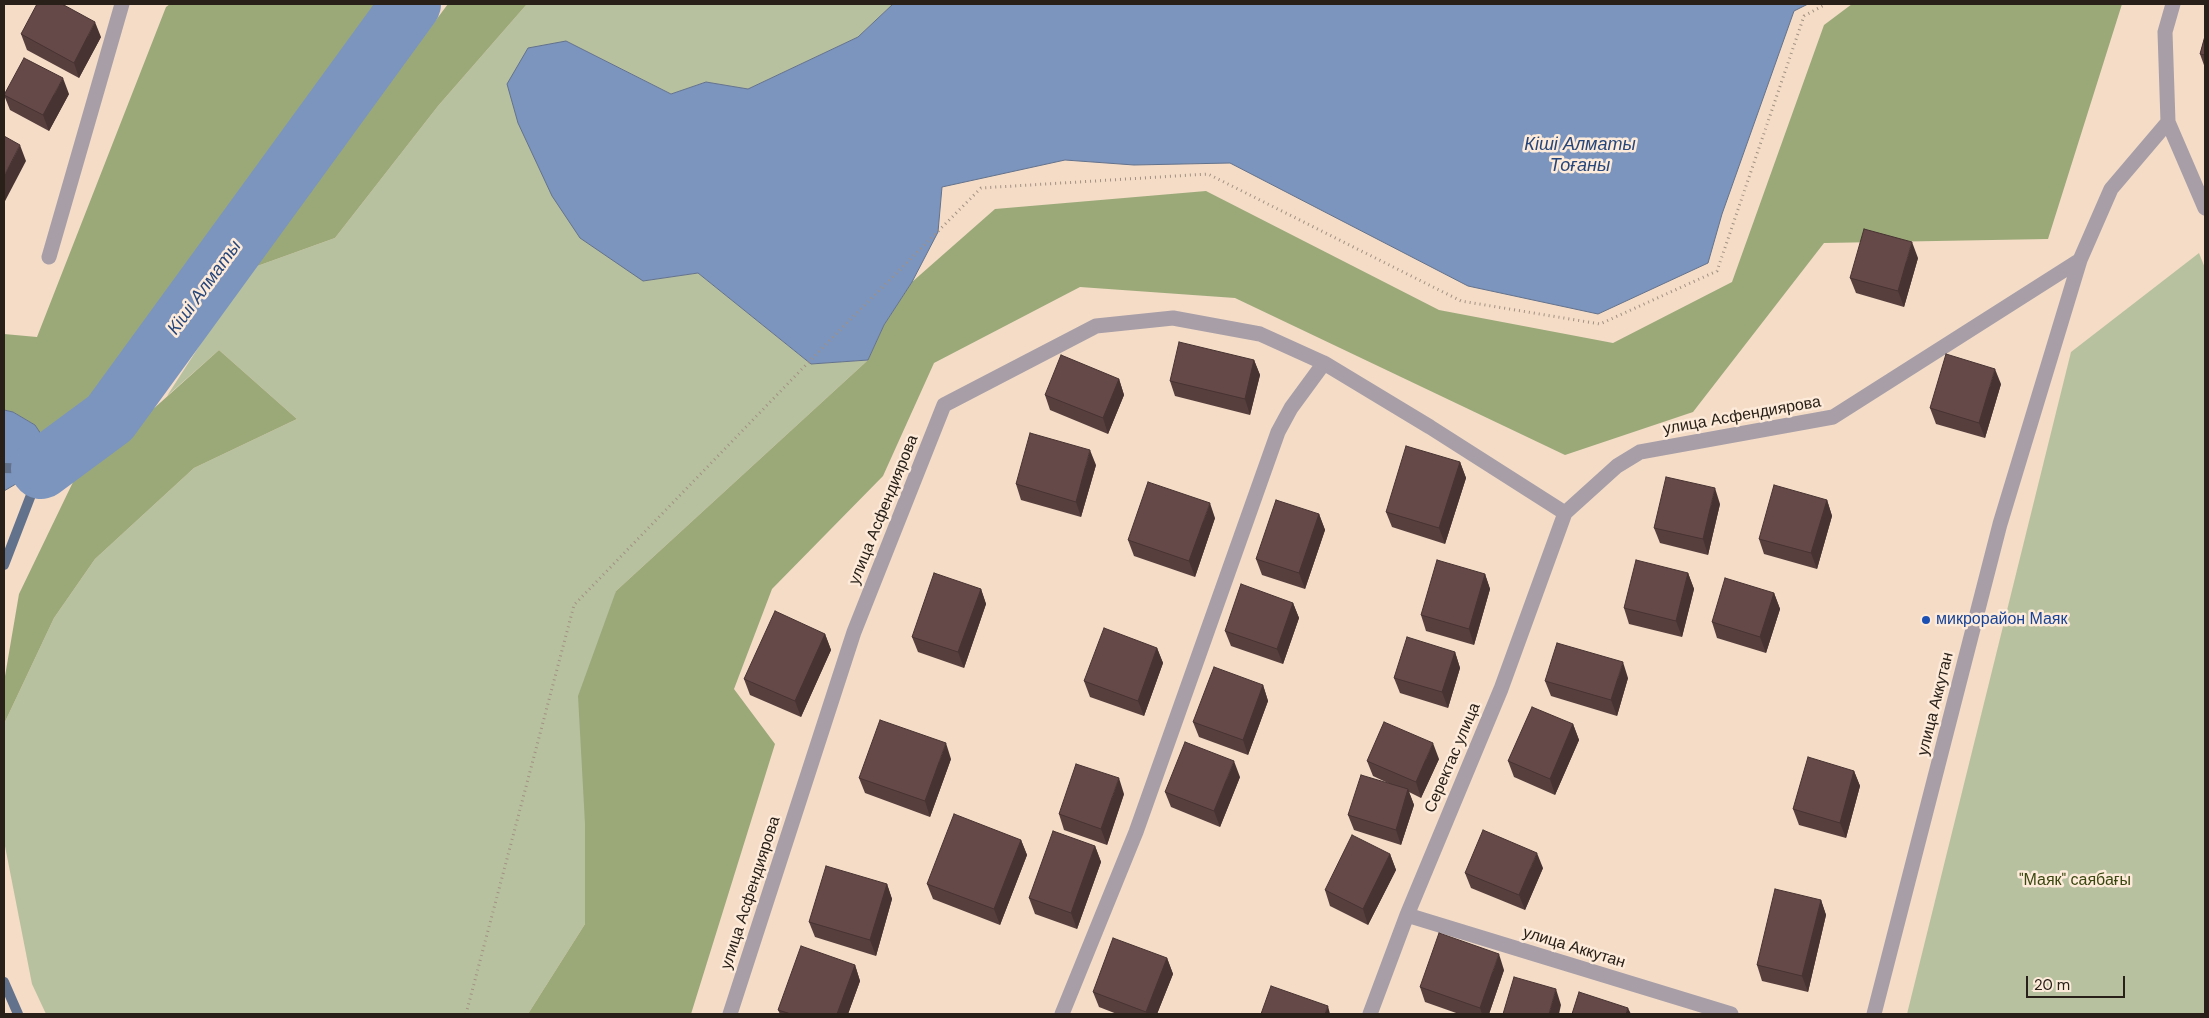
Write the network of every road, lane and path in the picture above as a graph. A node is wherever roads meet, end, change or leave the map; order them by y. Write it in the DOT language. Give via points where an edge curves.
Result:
graph roads {
  1 [pos="122,4"];
  2 [pos="1826,4"];
  3 [pos="2173,4"];
  4 [pos="2168,122"];
  5 [pos="2205,208"];
  6 [pos="49,257"];
  7 [pos="2080,260"];
  8 [pos="1324,363"];
  9 [pos="1566,513"];
  10 [pos="1407,915"];
  11 [pos="466,1014"];
  12 [pos="730,1014"];
  13 [pos="1062,1014"];
  14 [pos="1370,1014"];
  15 [pos="1731,1014"];
  16 [pos="1874,1014"];
  1 -- 6 [label="street"];
  2 -- 11 [label="path" via="1804,16 1717,271 1600,324 1461,301 1208,174 981,188 574,605"];
  3 -- 4 [label="street" via="2165,32"];
  4 -- 5 [label="street"];
  4 -- 7 [label="street" via="2110,188"];
  7 -- 9 [label="street, улица Асфендиярова" via="1833,417 1640,452 1617,466"];
  7 -- 16 [label="street, улица Аккутан" via="2000,524"];
  8 -- 9 [label="street, улица Асфендиярова"];
  8 -- 12 [label="street, улица Асфендиярова" via="1260,334 1173,318 1096,326 944,405 854,632"];
  8 -- 13 [label="street" via="1278,432 1136,832"];
  9 -- 10 [label="street, Серектас улица" via="1501,689"];
  10 -- 14 [label="street, Серектас улица"];
  10 -- 15 [label="street, улица Аккутан"];
}
